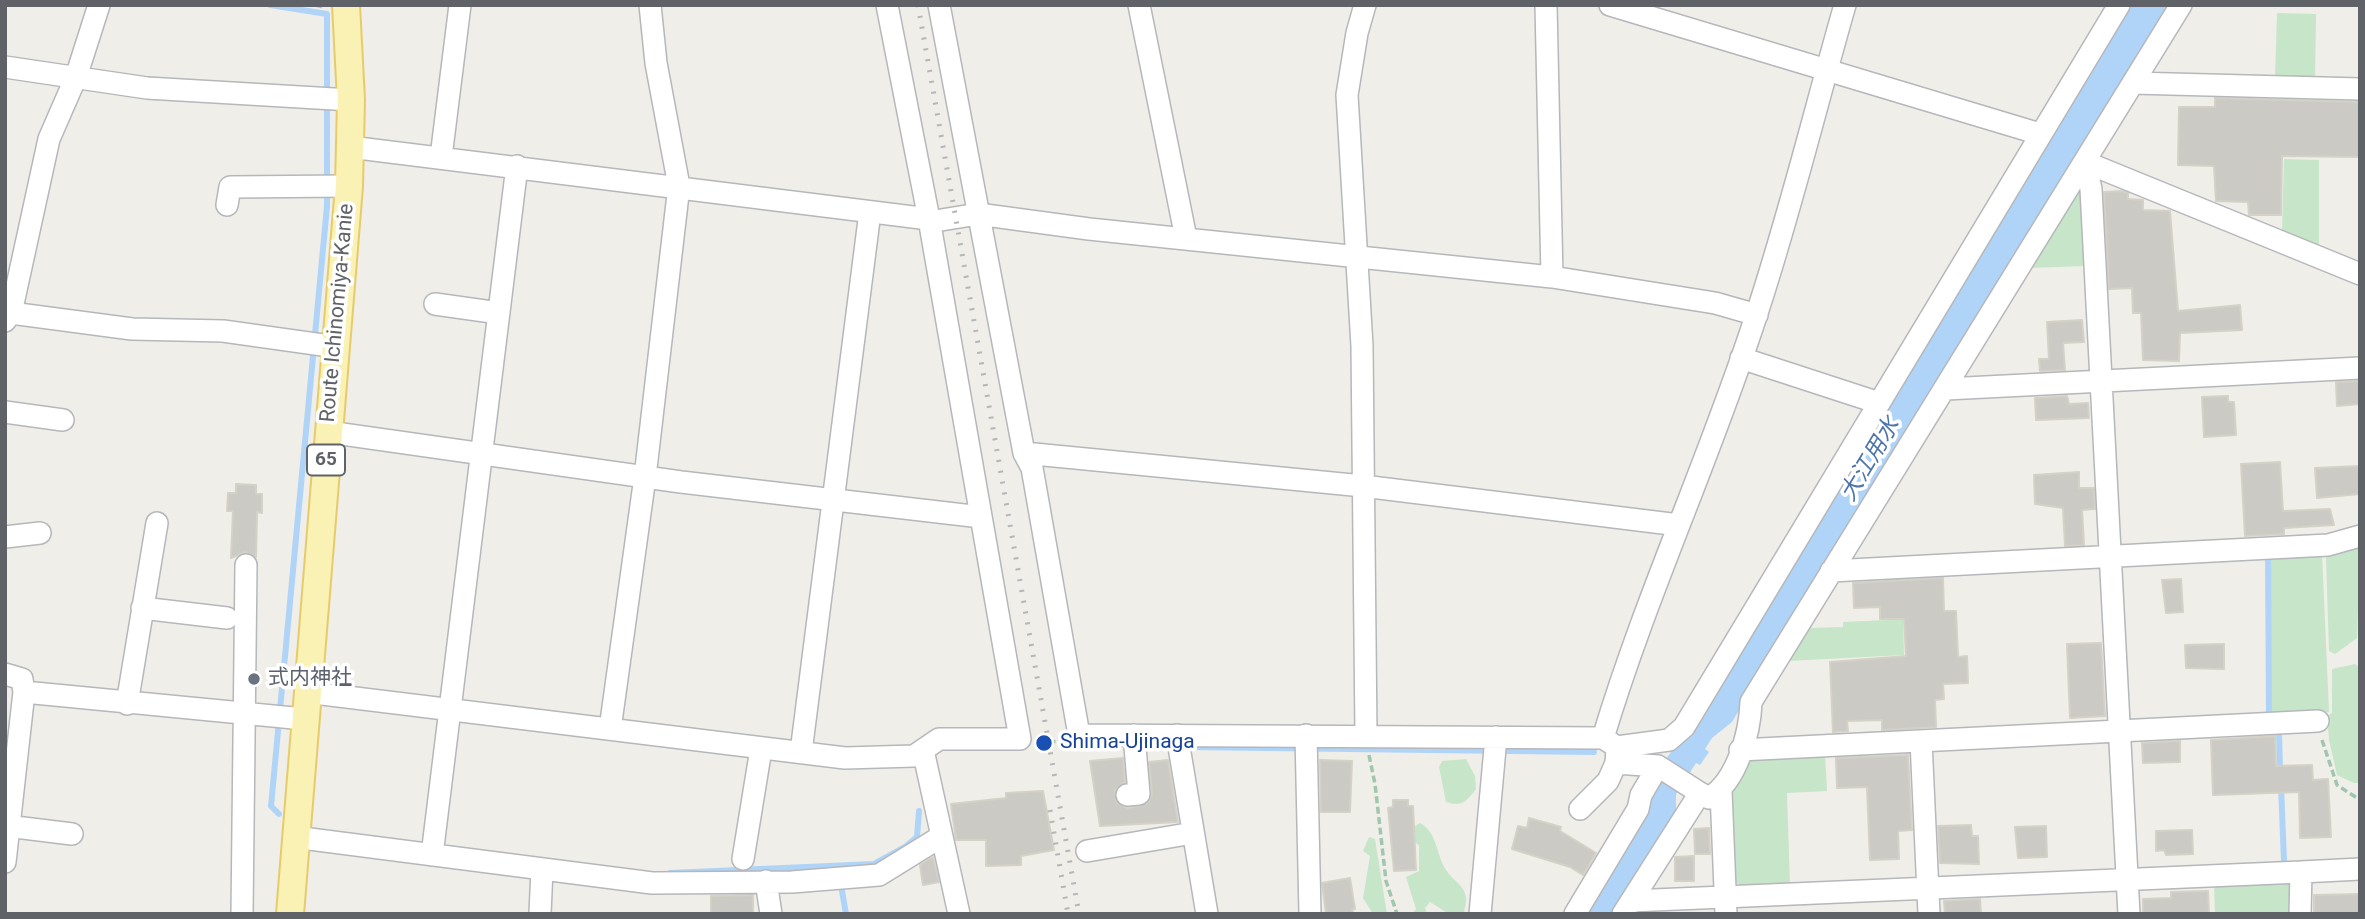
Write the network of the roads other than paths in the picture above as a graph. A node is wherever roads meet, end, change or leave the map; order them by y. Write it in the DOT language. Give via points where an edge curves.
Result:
graph roads {
  1 [pos="100,5"];
  2 [pos="346,5"];
  3 [pos="460,5"];
  4 [pos="650,5"];
  5 [pos="887,5"];
  6 [pos="939,5"];
  7 [pos="1139,5"];
  8 [pos="1546,5"];
  9 [pos="1610,5"];
  10 [pos="1845,5"];
  11 [pos="2119,5"];
  12 [pos="2181,5"];
  13 [pos="1361,6"];
  14 [pos="5,67"];
  15 [pos="1826,70"];
  16 [pos="76,78"];
  17 [pos="2133,83"];
  18 [pos="2360,89"];
  19 [pos="335,101"];
  20 [pos="2040,134"];
  21 [pos="350,147"];
  22 [pos="441,157"];
  23 [pos="2085,162"];
  24 [pos="517,166"];
  25 [pos="680,186"];
  26 [pos="334,187"];
  27 [pos="228,205"];
  28 [pos="870,212"];
  29 [pos="978,214"];
  30 [pos="929,220"];
  31 [pos="1186,239"];
  32 [pos="1356,256"];
  33 [pos="2360,274"];
  34 [pos="1552,277"];
  35 [pos="435,304"];
  36 [pos="499,313"];
  37 [pos="1757,315"];
  38 [pos="8,317"];
  39 [pos="322,345"];
  40 [pos="1741,358"];
  41 [pos="2360,368"];
  42 [pos="2101,381"];
  43 [pos="1946,389"];
  44 [pos="1879,403"];
  45 [pos="5,412"];
  46 [pos="63,420"];
  47 [pos="328,432"];
  48 [pos="1024,453"];
  49 [pos="482,454"];
  50 [pos="645,477"];
  51 [pos="1363,486"];
  52 [pos="832,500"];
  53 [pos="981,517"];
  54 [pos="157,523"];
  55 [pos="1679,525"];
  56 [pos="40,533"];
  57 [pos="2360,536"];
  58 [pos="5,537"];
  59 [pos="2110,556"];
  60 [pos="246,565"];
  61 [pos="1830,571"];
  62 [pos="142,608"];
  63 [pos="228,618"];
  64 [pos="5,674"];
  65 [pos="24,692"];
  66 [pos="306,692"];
  67 [pos="127,704"];
  68 [pos="449,708"];
  69 [pos="243,714"];
  70 [pos="288,718"];
  71 [pos="2318,721"];
  72 [pos="610,729"];
  73 [pos="2118,731"];
  74 [pos="1134,735"];
  75 [pos="1177,735"];
  76 [pos="1921,741"];
  77 [pos="1306,745"];
  78 [pos="1367,746"];
  79 [pos="1495,747"];
  80 [pos="761,749"];
  81 [pos="923,750"];
  82 [pos="1612,750"];
  83 [pos="1740,751"];
  84 [pos="801,752"];
  85 [pos="1658,766"];
  86 [pos="1703,790"];
  87 [pos="1127,795"];
  88 [pos="1580,809"];
  89 [pos="8,826"];
  90 [pos="1193,833"];
  91 [pos="72,834"];
  92 [pos="942,836"];
  93 [pos="294,837"];
  94 [pos="433,848"];
  95 [pos="1087,851"];
  96 [pos="743,859"];
  97 [pos="5,862"];
  98 [pos="542,869"];
  99 [pos="2360,869"];
  100 [pos="2301,872"];
  101 [pos="2127,880"];
  102 [pos="766,881"];
  103 [pos="1928,888"];
  104 [pos="1726,905"];
  105 [pos="1627,908"];
  106 [pos="242,914"];
  107 [pos="290,914"];
  108 [pos="540,914"];
  109 [pos="771,914"];
  110 [pos="959,914"];
  111 [pos="1207,914"];
  112 [pos="1310,914"];
  113 [pos="1480,914"];
  114 [pos="1575,914"];
  115 [pos="1929,914"];
  116 [pos="2129,914"];
  117 [pos="2300,914"];
  1 -- 16 [label="street"];
  2 -- 19 [label="main road, Route Ichinomiya-Kanie / 65"];
  3 -- 22 [label="street"];
  4 -- 25 [label="street" via="656,63"];
  5 -- 30 [label="street"];
  6 -- 29 [label="street"];
  7 -- 31 [label="street"];
  8 -- 34 [label="street"];
  9 -- 15 [label="street"];
  10 -- 15 [label="street"];
  11 -- 20 [label="street"];
  12 -- 17 [label="street"];
  13 -- 32 [label="street" via="1347,95"];
  14 -- 16 [label="street"];
  15 -- 20 [label="street"];
  15 -- 37 [label="street"];
  16 -- 19 [label="street" via="147,88"];
  16 -- 38 [label="street" via="48,139"];
  17 -- 18 [label="street"];
  17 -- 23 [label="street"];
  19 -- 21 [label="main road, Route Ichinomiya-Kanie / 65"];
  20 -- 44 [label="street"];
  21 -- 22 [label="street"];
  21 -- 26 [label="main road, Route Ichinomiya-Kanie / 65"];
  22 -- 24 [label="street"];
  23 -- 33 [label="street"];
  23 -- 42 [label="street" via="2091,189"];
  23 -- 43 [label="street"];
  24 -- 25 [label="street"];
  24 -- 36 [label="street"];
  25 -- 28 [label="street"];
  25 -- 50 [label="street"];
  26 -- 27 [label="street" via="230,187"];
  26 -- 39 [label="main road, Route Ichinomiya-Kanie / 65"];
  28 -- 30 [label="street"];
  28 -- 52 [label="street"];
  29 -- 30 [label="street"];
  29 -- 31 [label="street"];
  29 -- 48 [label="street"];
  30 -- 53 [label="street"];
  31 -- 32 [label="street"];
  32 -- 34 [label="street"];
  32 -- 51 [label="street"];
  34 -- 37 [label="street" via="1715,303"];
  35 -- 36 [label="street"];
  36 -- 49 [label="street"];
  37 -- 40 [label="street"];
  38 -- 39 [label="street" via="132,329 223,331"];
  39 -- 47 [label="main road, Route Ichinomiya-Kanie / 65"];
  40 -- 44 [label="street"];
  40 -- 55 [label="street"];
  41 -- 42 [label="street"];
  42 -- 43 [label="street"];
  42 -- 59 [label="street"];
  43 -- 61 [label="street"];
  44 -- 82 [label="street" via="1684,727 1669,740"];
  45 -- 46 [label="street"];
  47 -- 49 [label="street"];
  47 -- 66 [label="main road, Route Ichinomiya-Kanie / 65"];
  48 -- 51 [label="street"];
  48 -- 74 [label="street" via="1032,468 1079,735"];
  49 -- 50 [label="street"];
  49 -- 68 [label="street"];
  50 -- 52 [label="street"];
  50 -- 72 [label="street"];
  51 -- 55 [label="street"];
  51 -- 78 [label="street"];
  52 -- 53 [label="street"];
  52 -- 84 [label="street"];
  53 -- 81 [label="street" via="1020,739 939,739"];
  54 -- 62 [label="street"];
  55 -- 82 [label="street" via="1630,648"];
  56 -- 58 [label="street"];
  57 -- 59 [label="street" via="2328,545"];
  59 -- 61 [label="street"];
  59 -- 73 [label="street"];
  60 -- 69 [label="street"];
  61 -- 83 [label="street" via="1751,702 1750,729"];
  62 -- 63 [label="street"];
  62 -- 67 [label="street"];
  64 -- 65 [label="street" via="22,679"];
  65 -- 67 [label="street"];
  65 -- 89 [label="street"];
  66 -- 68 [label="street"];
  66 -- 70 [label="main road, Route Ichinomiya-Kanie / 65"];
  67 -- 69 [label="street"];
  68 -- 72 [label="street"];
  68 -- 94 [label="street"];
  69 -- 70 [label="street"];
  69 -- 106 [label="street"];
  70 -- 93 [label="main road, Route Ichinomiya-Kanie / 65"];
  71 -- 73 [label="street"];
  72 -- 80 [label="street"];
  73 -- 76 [label="street"];
  73 -- 101 [label="street"];
  74 -- 75 [label="street"];
  74 -- 87 [label="street" via="1139,794"];
  75 -- 77 [label="street"];
  75 -- 90 [label="street"];
  76 -- 83 [label="street"];
  76 -- 103 [label="street"];
  77 -- 78 [label="street"];
  77 -- 112 [label="street"];
  78 -- 79 [label="street"];
  79 -- 82 [label="street"];
  79 -- 113 [label="street"];
  80 -- 84 [label="street"];
  80 -- 96 [label="street"];
  81 -- 84 [label="street" via="914,756 845,758"];
  81 -- 92 [label="street"];
  82 -- 85 [label="street"];
  82 -- 88 [label="street" via="1608,781"];
  83 -- 86 [label="street"];
  85 -- 86 [label="street"];
  85 -- 114 [label="street" via="1638,809"];
  86 -- 104 [label="street"];
  86 -- 105 [label="street"];
  89 -- 91 [label="street"];
  89 -- 97 [label="street"];
  90 -- 95 [label="street"];
  90 -- 111 [label="street"];
  92 -- 102 [label="street" via="878,875"];
  92 -- 110 [label="street"];
  93 -- 94 [label="street"];
  93 -- 107 [label="main road, Route Ichinomiya-Kanie / 65"];
  94 -- 98 [label="street"];
  98 -- 102 [label="street" via="652,883"];
  98 -- 108 [label="street"];
  99 -- 100 [label="street"];
  100 -- 101 [label="street"];
  100 -- 117 [label="street"];
  101 -- 103 [label="street"];
  101 -- 116 [label="street"];
  102 -- 109 [label="street"];
  103 -- 104 [label="street"];
  103 -- 115 [label="street"];
  104 -- 105 [label="street"];
}
